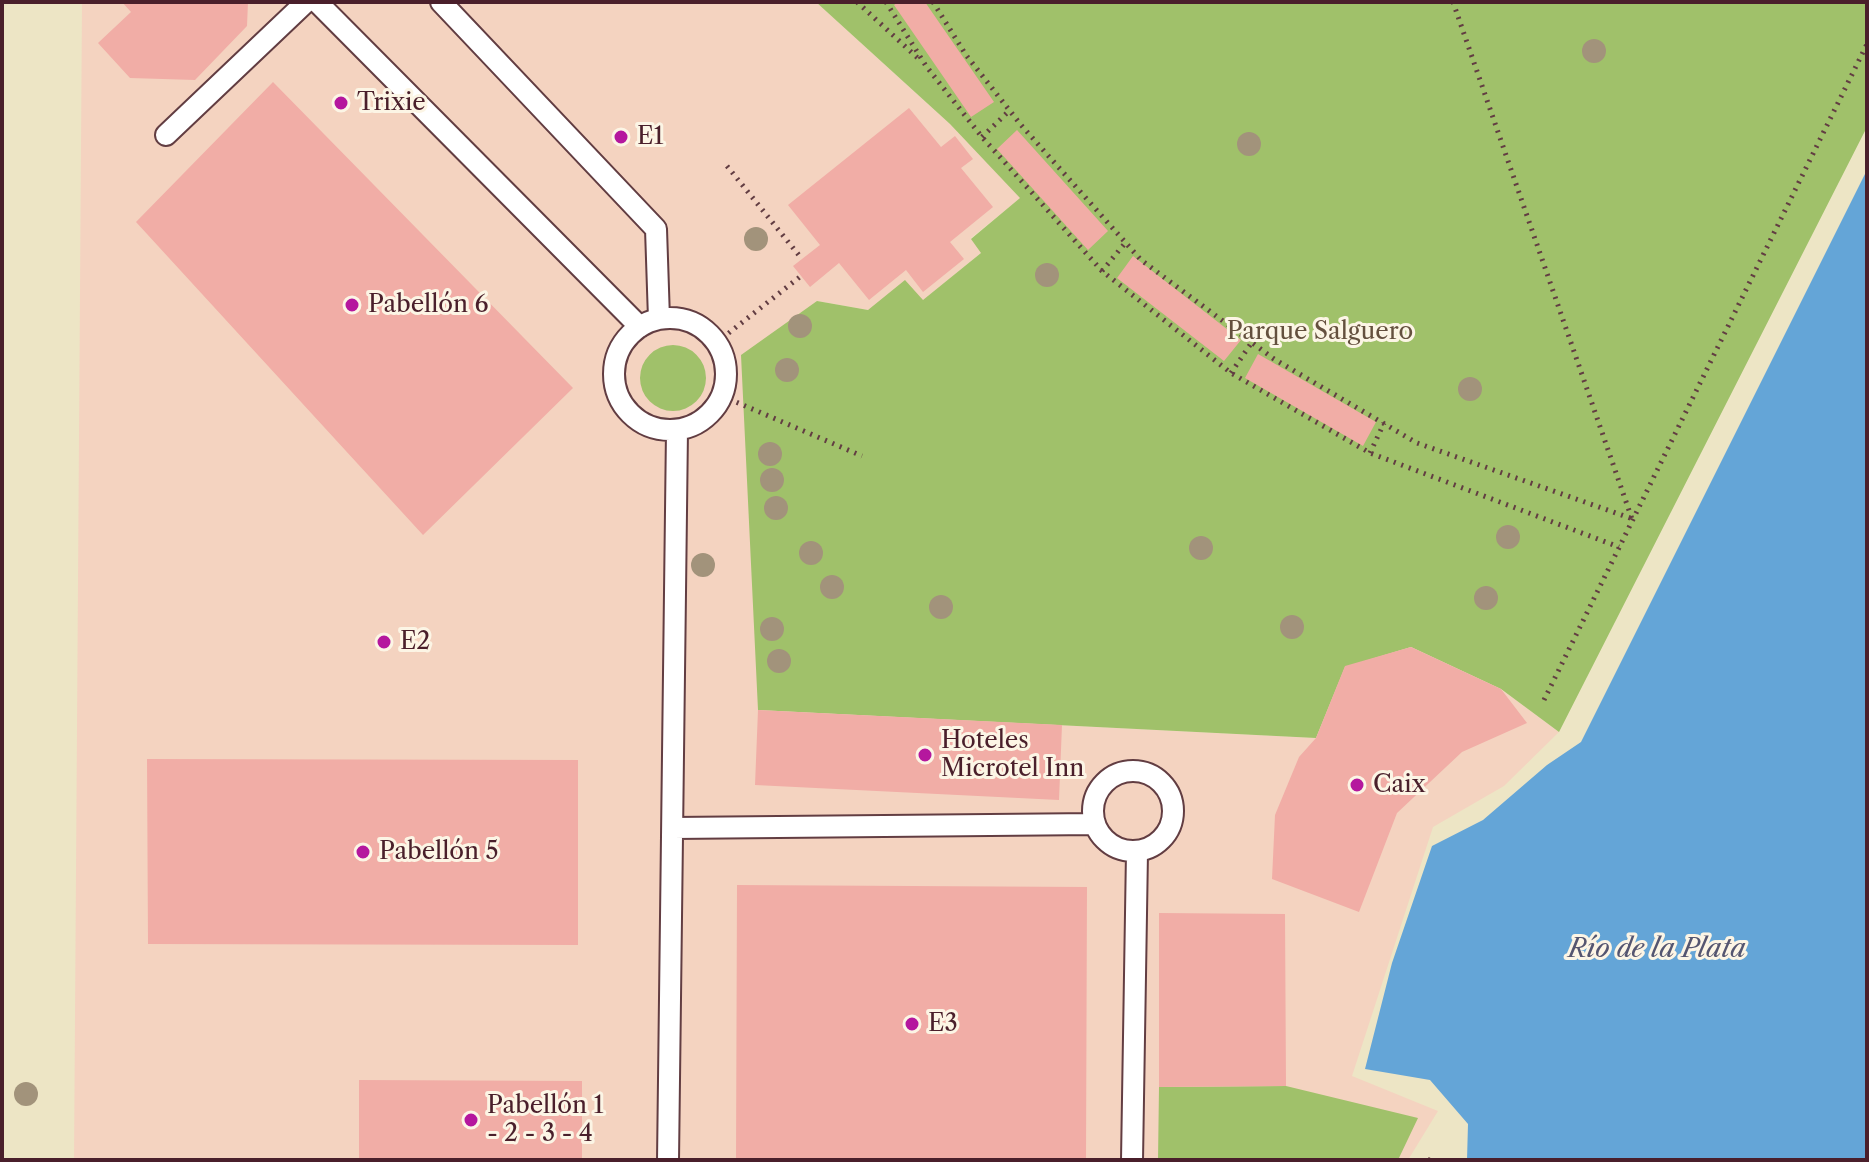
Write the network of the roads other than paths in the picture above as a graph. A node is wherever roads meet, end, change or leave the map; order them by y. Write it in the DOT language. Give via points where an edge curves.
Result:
graph roads {
  1 [pos="306,2"];
  2 [pos="317,2"];
  3 [pos="441,2"];
  4 [pos="166,135"];
  5 [pos="649,323"];
  6 [pos="677,430"];
  7 [pos="1095,824"];
  8 [pos="673,828"];
  9 [pos="1137,852"];
  10 [pos="668,1160"];
  11 [pos="1132,1160"];
  1 -- 4 [label="lane"];
  2 -- 5 [label="lane"];
  3 -- 5 [label="lane" via="656,229"];
  5 -- 6 [label="lane" via="626,339 617,356 617,393 640,422 658,430"];
  5 -- 6 [label="lane" via="678,319 698,325 723,356 726,376 712,413"];
  6 -- 8 [label="lane"];
  7 -- 8 [label="lane"];
  7 -- 9 [label="lane" via="1111,845"];
  7 -- 9 [label="lane" via="1095,798 1111,777 1136,771 1149,774 1169,792 1173,818 1160,841"];
  8 -- 10 [label="lane"];
  9 -- 11 [label="lane"];
}
